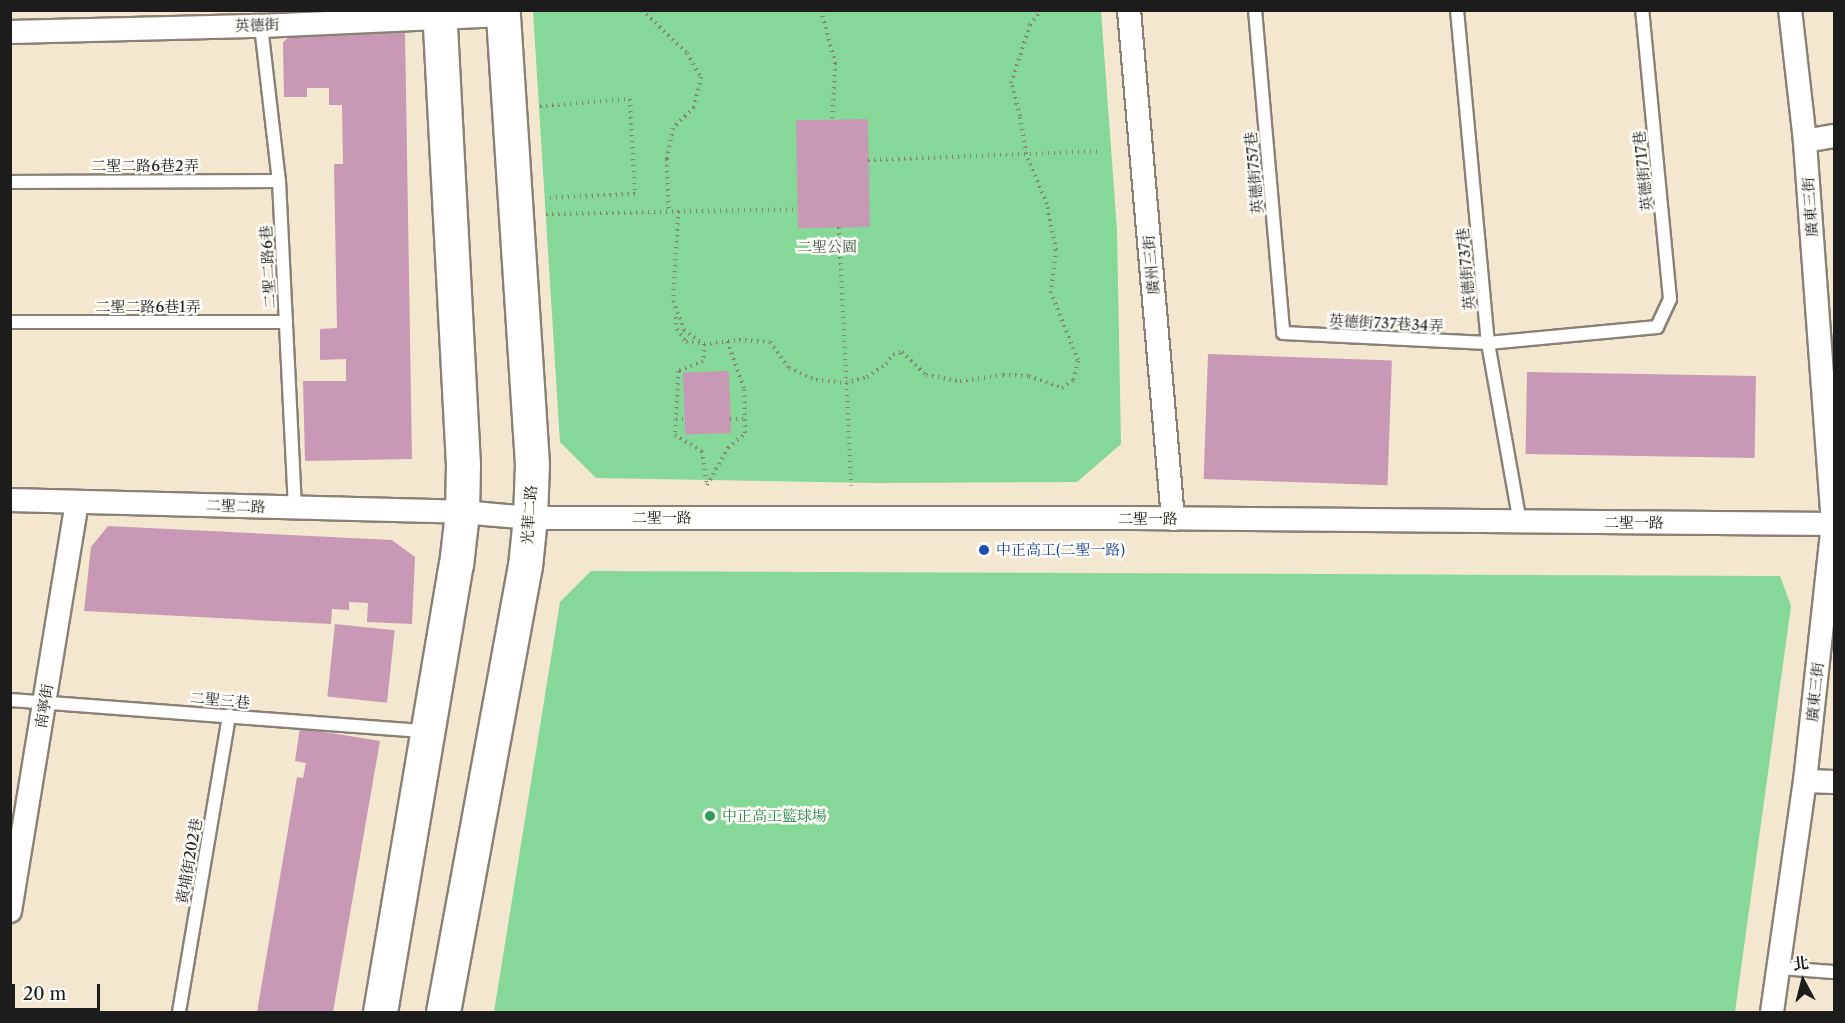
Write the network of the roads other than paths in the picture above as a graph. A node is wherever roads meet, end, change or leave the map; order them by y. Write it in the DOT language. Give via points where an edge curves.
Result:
graph roads {
  1 [pos="1129,10"];
  2 [pos="1255,10"];
  3 [pos="1456,10"];
  4 [pos="1642,10"];
  5 [pos="1790,10"];
  6 [pos="503,13"];
  7 [pos="439,14"];
  8 [pos="261,18"];
  9 [pos="10,32"];
  10 [pos="1834,136"];
  11 [pos="1805,141"];
  12 [pos="279,181"];
  13 [pos="10,182"];
  14 [pos="10,322"];
  15 [pos="286,322"];
  16 [pos="1657,327"];
  17 [pos="1283,333"];
  18 [pos="1488,343"];
  19 [pos="10,500"];
  20 [pos="77,502"];
  21 [pos="295,508"];
  22 [pos="462,512"];
  23 [pos="530,518"];
  24 [pos="1173,519"];
  25 [pos="1520,522"];
  26 [pos="1834,524"];
  27 [pos="10,700"];
  28 [pos="45,701"];
  29 [pos="229,716"];
  30 [pos="427,731"];
  31 [pos="1805,781"];
  32 [pos="1834,782"];
  33 [pos="10,910"];
  34 [pos="1779,968"];
  35 [pos="1834,972"];
  36 [pos="179,1012"];
  37 [pos="380,1012"];
  38 [pos="443,1012"];
  39 [pos="1772,1012"];
  1 -- 24 [label="street, 廣州三街"];
  2 -- 17 [label="lane, 英德街757巷"];
  3 -- 18 [label="lane, 英德街737巷"];
  4 -- 16 [label="lane, 英德街717巷" via="1670,299"];
  5 -- 11 [label="street, 廣東三街"];
  6 -- 7 [label="street, 英德街"];
  6 -- 23 [label="street, 光華二路" via="532,464"];
  7 -- 8 [label="street, 英德街"];
  7 -- 22 [label="street" via="464,465"];
  8 -- 9 [label="street, 英德街"];
  8 -- 12 [label="lane, 二聖二路6巷"];
  10 -- 11 [label="street"];
  11 -- 26 [label="street, 廣東三街"];
  12 -- 13 [label="lane, 二聖二路6巷2弄"];
  12 -- 15 [label="lane, 二聖二路6巷"];
  14 -- 15 [label="lane, 二聖二路6巷1弄"];
  15 -- 21 [label="lane, 二聖二路6巷"];
  16 -- 18 [label="lane, 英德街737巷34弄"];
  17 -- 18 [label="lane, 英德街737巷34弄"];
  18 -- 25 [label="lane, 英德街737巷"];
  19 -- 20 [label="street, 二聖二路"];
  20 -- 21 [label="street, 二聖二路"];
  20 -- 28 [label="street, 南寧街"];
  21 -- 22 [label="street, 二聖二路"];
  22 -- 23 [label="street, 二聖一路"];
  22 -- 30 [label="street"];
  23 -- 24 [label="street, 二聖一路"];
  23 -- 38 [label="street, 光華二路" via="525,566"];
  24 -- 25 [label="street, 二聖一路"];
  25 -- 26 [label="street, 二聖一路"];
  26 -- 31 [label="street, 廣東三街"];
  27 -- 28 [label="lane, 二聖三巷"];
  28 -- 29 [label="lane, 二聖三巷"];
  28 -- 33 [label="street, 南寧街"];
  29 -- 30 [label="lane, 二聖三巷"];
  29 -- 36 [label="lane, 黃埔街202巷"];
  30 -- 37 [label="street"];
  31 -- 32 [label="street"];
  31 -- 34 [label="street, 廣東三街"];
  34 -- 35 [label="lane"];
  34 -- 39 [label="street, 廣東三街"];
}
